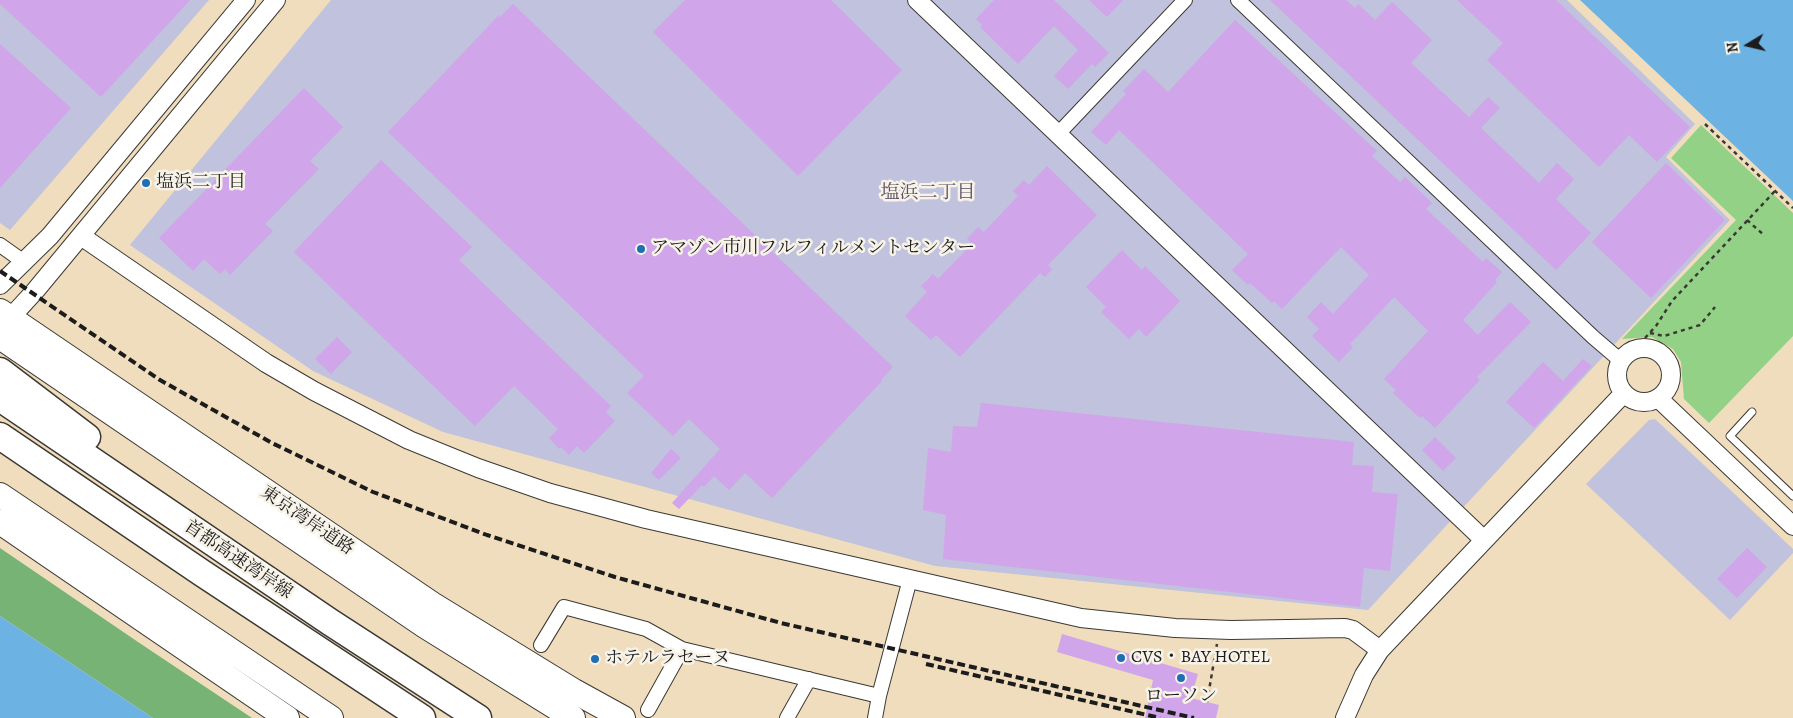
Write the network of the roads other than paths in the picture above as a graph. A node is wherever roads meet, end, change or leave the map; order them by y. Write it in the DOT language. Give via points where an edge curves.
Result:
graph roads {
  1 [pos="246,0"];
  2 [pos="276,0"];
  3 [pos="917,0"];
  4 [pos="1185,0"];
  5 [pos="1238,0"];
  6 [pos="228,22"];
  7 [pos="245,37"];
  8 [pos="137,132"];
  9 [pos="1058,134"];
  10 [pos="155,146"];
  11 [pos="81,236"];
  12 [pos="0,245"];
  13 [pos="24,262"];
  14 [pos="0,286"];
  15 [pos="2,324"];
  16 [pos="1620,361"];
  17 [pos="0,370"];
  18 [pos="1624,393"];
  19 [pos="0,398"];
  20 [pos="1658,398"];
  21 [pos="1752,412"];
  22 [pos="0,436"];
  23 [pos="0,495"];
  24 [pos="1793,496"];
  25 [pos="0,522"];
  26 [pos="1793,526"];
  27 [pos="1484,539"];
  28 [pos="910,579"];
  29 [pos="330,622"];
  30 [pos="541,645"];
  31 [pos="682,649"];
  32 [pos="1380,650"];
  33 [pos="809,679"];
  34 [pos="879,696"];
  35 [pos="648,710"];
  36 [pos="287,718"];
  37 [pos="331,718"];
  38 [pos="422,718"];
  39 [pos="478,718"];
  40 [pos="573,718"];
  41 [pos="623,718"];
  42 [pos="788,718"];
  43 [pos="875,718"];
  44 [pos="1345,718"];
  1 -- 6 [label="street"];
  2 -- 7 [label="street"];
  3 -- 9 [label="street"];
  4 -- 9 [label="street"];
  5 -- 16 [label="street"];
  6 -- 7 [label="street"];
  6 -- 8 [label="street"];
  7 -- 10 [label="street"];
  8 -- 10 [label="street"];
  8 -- 13 [label="street" via="50,236"];
  9 -- 27 [label="street"];
  10 -- 11 [label="street"];
  11 -- 15 [label="street"];
  11 -- 28 [label="street" via="266,363 409,440 550,493 646,519"];
  12 -- 13 [label="street"];
  13 -- 14 [label="street"];
  15 -- 40 [label="highway, 東京湾岸道路" via="285,533 425,626"];
  15 -- 41 [label="highway, 東京湾岸道路" via="424,598"];
  16 -- 18 [label="street" via="1617,377"];
  16 -- 20 [label="street" via="1634,349 1643,347 1652,348 1666,358 1670,367 1670,384"];
  17 -- 29 [label="highway" via="248,554"];
  18 -- 20 [label="street" via="1629,398 1644,402"];
  18 -- 27 [label="street"];
  19 -- 29 [label="highway, 首都高速湾岸線"];
  20 -- 26 [label="street"];
  21 -- 24 [label="lane" via="1730,436"];
  22 -- 38 [label="highway, 首都高速湾岸線"];
  23 -- 37 [label="highway"];
  25 -- 36 [label="highway"];
  27 -- 32 [label="street"];
  28 -- 32 [label="street" via="1081,618 1141,626 1231,630 1345,628 1353,630"];
  28 -- 34 [label="street"];
  29 -- 39 [label="highway, 首都高速湾岸線"];
  30 -- 31 [label="street" via="564,607 646,629"];
  31 -- 33 [label="street"];
  31 -- 35 [label="street"];
  32 -- 44 [label="street" via="1364,675"];
  33 -- 34 [label="street"];
  33 -- 42 [label="street"];
  34 -- 43 [label="street"];
}
